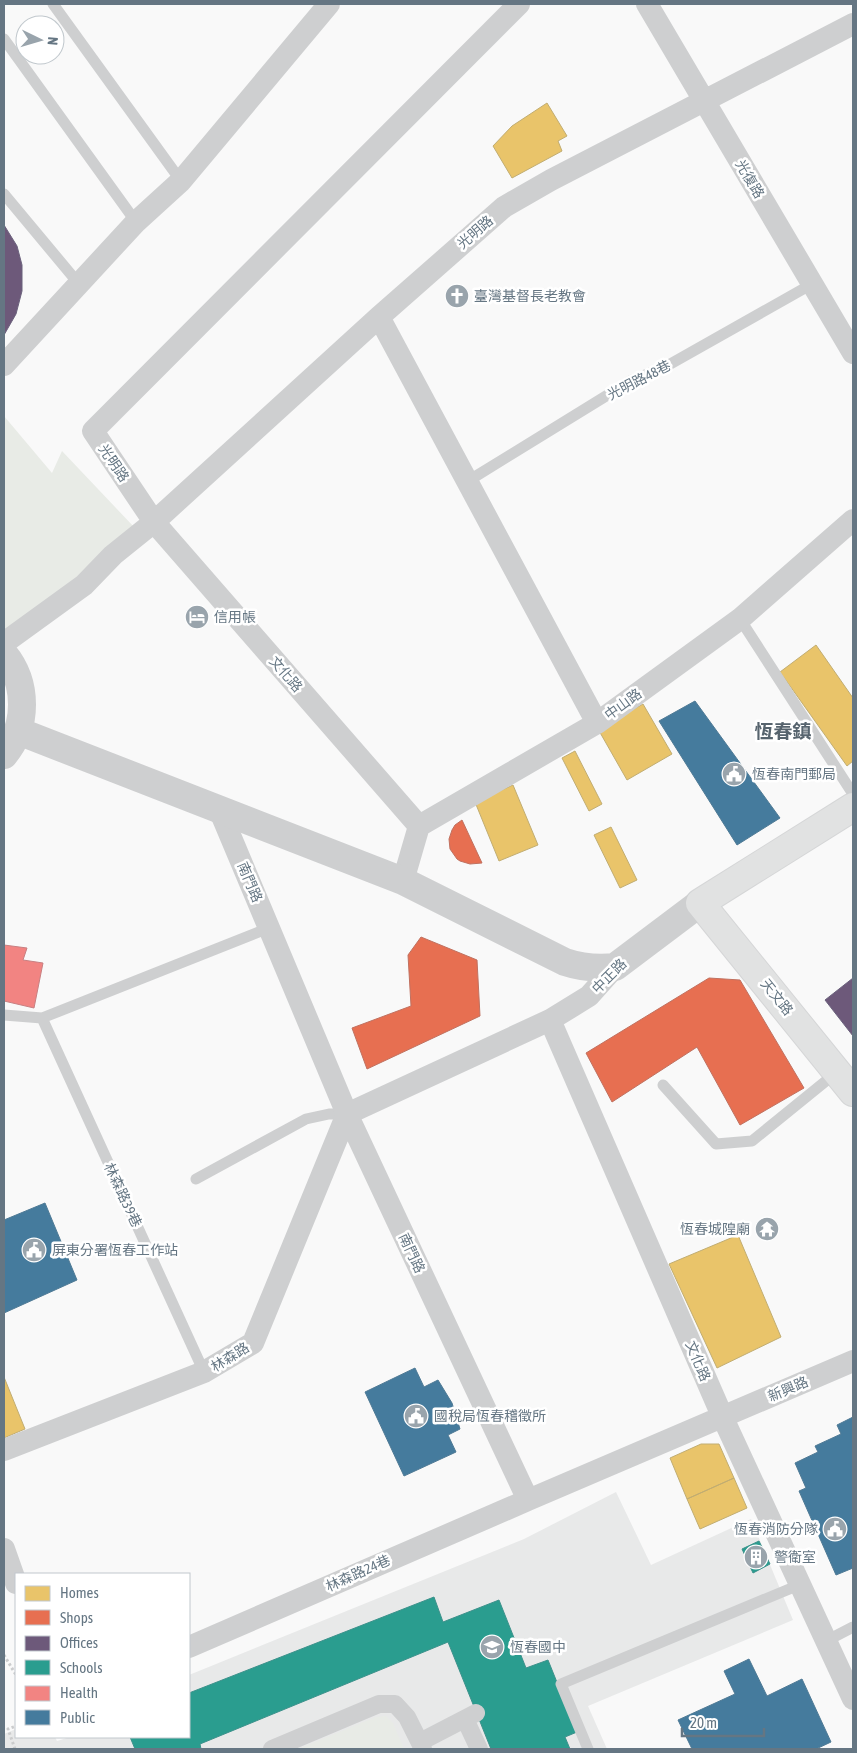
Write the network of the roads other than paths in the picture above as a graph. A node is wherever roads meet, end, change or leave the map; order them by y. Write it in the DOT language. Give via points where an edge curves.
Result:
graph roads {
  1 [pos="54,4"];
  2 [pos="329,4"];
  3 [pos="519,4"];
  4 [pos="647,4"];
  5 [pos="853,24"];
  6 [pos="4,39"];
  7 [pos="704,102"];
  8 [pos="181,181"];
  9 [pos="4,194"];
  10 [pos="136,222"];
  11 [pos="79,284"];
  12 [pos="812,284"];
  13 [pos="379,317"];
  14 [pos="853,353"];
  15 [pos="4,365"];
  16 [pos="468,481"];
  17 [pos="853,520"];
  18 [pos="154,522"];
  19 [pos="740,618"];
  20 [pos="4,643"];
  21 [pos="4,654"];
  22 [pos="597,723"];
  23 [pos="18,731"];
  24 [pos="4,754"];
  25 [pos="853,794"];
  26 [pos="853,807"];
  27 [pos="219,810"];
  28 [pos="419,826"];
  29 [pos="404,881"];
  30 [pos="700,903"];
  31 [pos="269,928"];
  32 [pos="615,967"];
  33 [pos="4,1015"];
  34 [pos="42,1018"];
  35 [pos="550,1020"];
  36 [pos="845,1082"];
  37 [pos="663,1085"];
  38 [pos="347,1114"];
  39 [pos="196,1179"];
  40 [pos="853,1361"];
  41 [pos="204,1372"];
  42 [pos="723,1418"];
  43 [pos="4,1450"];
  44 [pos="528,1500"];
  45 [pos="4,1549"];
  46 [pos="15,1580"];
  47 [pos="800,1586"];
  48 [pos="853,1627"];
  49 [pos="826,1641"];
  50 [pos="190,1647"];
  51 [pos="853,1699"];
  52 [pos="422,1746"];
  53 [pos="272,1749"];
  54 [pos="479,1749"];
  55 [pos="588,1749"];
  1 -- 8 [label="lane"];
  2 -- 8 [label="street"];
  3 -- 18 [label="street, 光明路" via="93,432"];
  4 -- 7 [label="street, 光復路"];
  5 -- 7 [label="street, 光明路"];
  6 -- 10 [label="lane"];
  7 -- 12 [label="street, 光復路"];
  7 -- 13 [label="street, 光明路" via="504,207"];
  8 -- 10 [label="street"];
  9 -- 11 [label="lane"];
  10 -- 11 [label="street"];
  11 -- 15 [label="street"];
  12 -- 14 [label="street, 光復路"];
  12 -- 16 [label="lane, 光明路48巷" via="664,367 632,380"];
  13 -- 16 [label="street"];
  13 -- 18 [label="street, 光明路"];
  16 -- 22 [label="street"];
  17 -- 19 [label="street, 中山路"];
  18 -- 20 [label="street, 光明路" via="113,555 84,585"];
  18 -- 28 [label="street, 文化路"];
  19 -- 22 [label="street, 中山路"];
  19 -- 25 [label="lane"];
  21 -- 23 [label="street" via="18,678 22,695"];
  22 -- 28 [label="street, 中山路"];
  23 -- 24 [label="street"];
  23 -- 27 [label="street"];
  26 -- 30 [label="main road, 中正路"];
  27 -- 29 [label="street"];
  27 -- 31 [label="street, 南門路"];
  28 -- 29 [label="street"];
  29 -- 32 [label="street" via="565,962 582,968"];
  30 -- 32 [label="street, 中正路"];
  30 -- 36 [label="main road, 天文路"];
  31 -- 34 [label="lane"];
  31 -- 38 [label="street, 南門路"];
  32 -- 35 [label="street, 中正路" via="589,996"];
  33 -- 34 [label="lane"];
  34 -- 41 [label="lane, 林森路39巷"];
  35 -- 38 [label="street, 中正路"];
  35 -- 42 [label="street, 文化路"];
  36 -- 37 [label="lane" via="752,1141 716,1144"];
  38 -- 39 [label="lane" via="306,1119"];
  38 -- 41 [label="street, 林森路" via="253,1343"];
  38 -- 44 [label="street, 南門路"];
  40 -- 42 [label="street, 新興路"];
  41 -- 43 [label="street, 林森路"];
  42 -- 44 [label="street"];
  42 -- 47 [label="street, 文化路"];
  44 -- 50 [label="street, 林森路24巷"];
  45 -- 46 [label="street"];
  47 -- 49 [label="street, 文化路"];
  47 -- 55 [label="lane" via="561,1684"];
  48 -- 49 [label="lane"];
  49 -- 51 [label="street, 文化路"];
  52 -- 53 [label="street" via="407,1717 395,1704 380,1704"];
  52 -- 54 [label="street" via="471,1716"];
}
